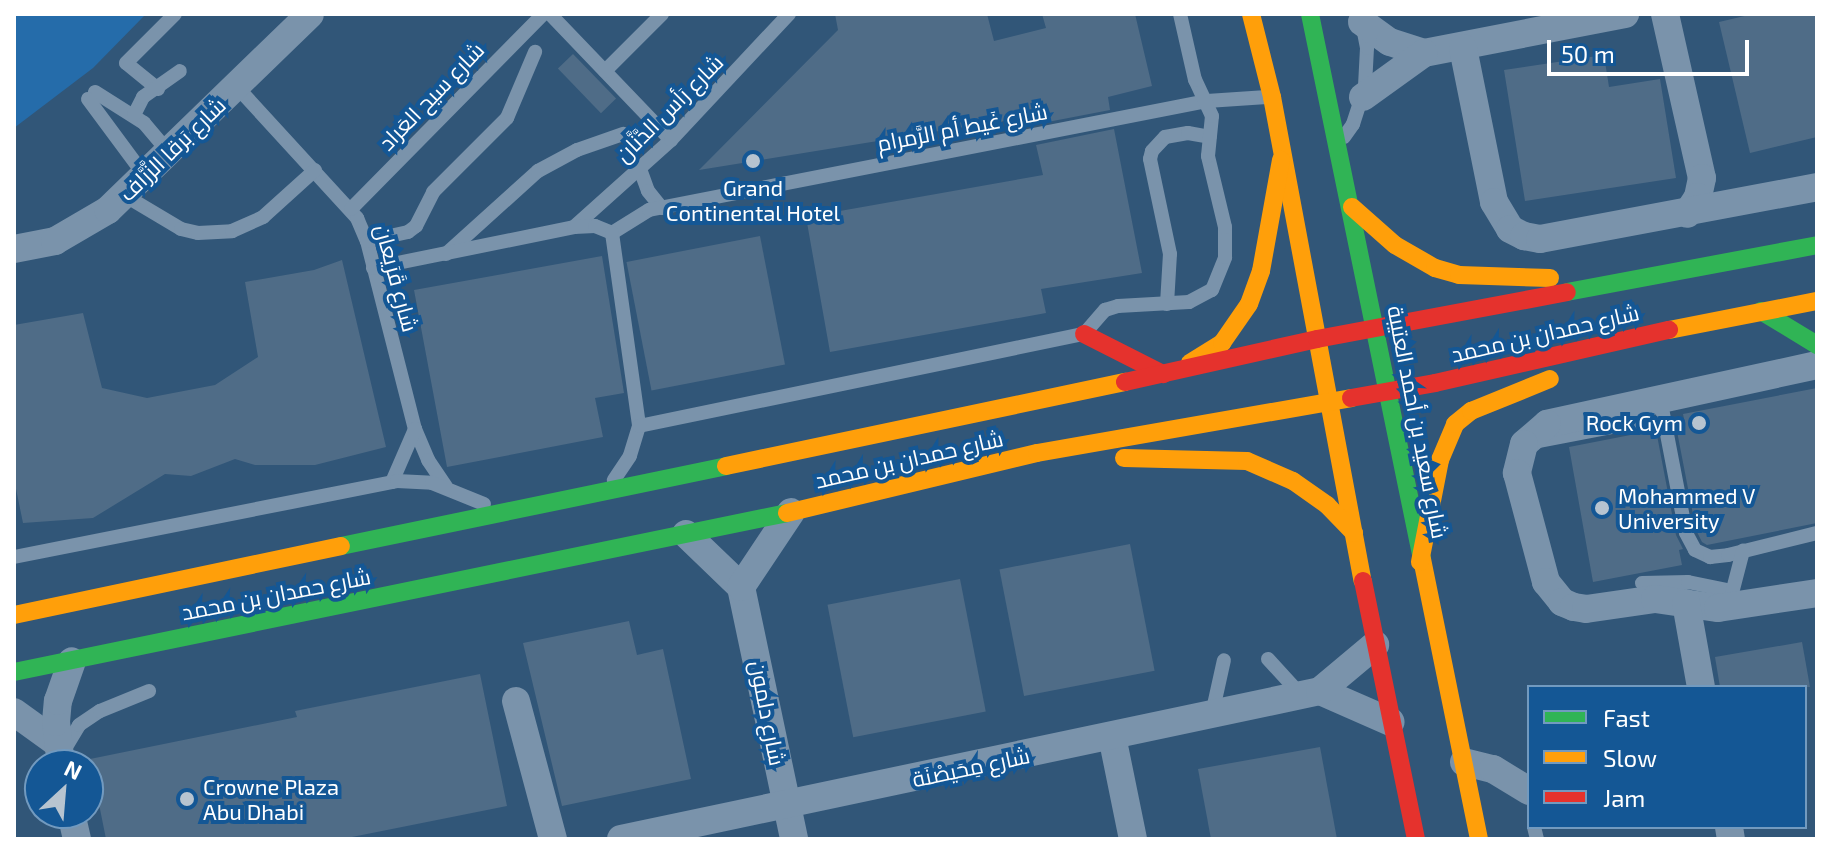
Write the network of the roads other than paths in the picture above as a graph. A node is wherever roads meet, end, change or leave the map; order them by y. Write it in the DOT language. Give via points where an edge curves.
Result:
graph roads {
  1 [pos="175,14"];
  2 [pos="310,14"];
  3 [pos="543,14"];
  4 [pos="550,14"];
  5 [pos="662,14"];
  6 [pos="789,14"];
  7 [pos="1180,14"];
  8 [pos="1251,14"];
  9 [pos="1310,14"];
  10 [pos="1625,14"];
  11 [pos="1665,14"];
  12 [pos="1361,16"];
  13 [pos="1463,48"];
  14 [pos="535,52"];
  15 [pos="1424,53"];
  16 [pos="180,71"];
  17 [pos="605,71"];
  18 [pos="237,87"];
  19 [pos="158,89"];
  20 [pos="1272,97"];
  21 [pos="1363,97"];
  22 [pos="1207,101"];
  23 [pos="134,115"];
  24 [pos="623,134"];
  25 [pos="1210,137"];
  26 [pos="671,140"];
  27 [pos="1339,144"];
  28 [pos="168,152"];
  29 [pos="1281,160"];
  30 [pos="640,169"];
  31 [pos="315,170"];
  32 [pos="134,186"];
  33 [pos="1817,187"];
  34 [pos="1352,207"];
  35 [pos="662,208"];
  36 [pos="351,209"];
  37 [pos="1687,214"];
  38 [pos="574,227"];
  39 [pos="612,233"];
  40 [pos="367,241"];
  41 [pos="1817,245"];
  42 [pos="14,249"];
  43 [pos="445,254"];
  44 [pos="373,268"];
  45 [pos="1644,278"];
  46 [pos="1817,301"];
  47 [pos="1167,304"];
  48 [pos="1761,311"];
  49 [pos="1376,328"];
  50 [pos="1652,333"];
  51 [pos="1084,334"];
  52 [pos="1317,339"];
  53 [pos="1817,345"];
  54 [pos="1817,365"];
  55 [pos="1168,373"];
  56 [pos="1385,391"];
  57 [pos="1660,397"];
  58 [pos="1329,403"];
  59 [pos="1633,423"];
  60 [pos="639,426"];
  61 [pos="415,429"];
  62 [pos="1524,444"];
  63 [pos="1037,453"];
  64 [pos="392,482"];
  65 [pos="447,488"];
  66 [pos="600,493"];
  67 [pos="503,512"];
  68 [pos="791,512"];
  69 [pos="1354,533"];
  70 [pos="1817,533"];
  71 [pos="686,534"];
  72 [pos="1743,551"];
  73 [pos="14,557"];
  74 [pos="1420,562"];
  75 [pos="1642,583"];
  76 [pos="741,587"];
  77 [pos="1817,593"];
  78 [pos="1730,599"];
  79 [pos="1686,603"];
  80 [pos="14,615"];
  81 [pos="1375,645"];
  82 [pos="1268,659"];
  83 [pos="1224,660"];
  84 [pos="72,661"];
  85 [pos="14,672"];
  86 [pos="1701,685"];
  87 [pos="149,691"];
  88 [pos="1311,693"];
  89 [pos="516,701"];
  90 [pos="14,712"];
  91 [pos="1212,715"];
  92 [pos="1391,722"];
  93 [pos="1112,736"];
  94 [pos="52,749"];
  95 [pos="59,749"];
  96 [pos="64,749"];
  97 [pos="1464,762"];
  98 [pos="1525,795"];
  99 [pos="787,807"];
  100 [pos="664,835"];
  101 [pos="553,839"];
  102 [pos="621,839"];
  103 [pos="794,839"];
  104 [pos="1133,839"];
  105 [pos="1416,839"];
  106 [pos="1479,839"];
  1 -- 19 [label="lane" via="126,63"];
  2 -- 18 [label="street, شارع بَرقا الزَّرَّاف"];
  3 -- 36 [label="lane, شارع سيح العَراد"];
  4 -- 17 [label="lane"];
  5 -- 17 [label="lane"];
  6 -- 26 [label="lane, شارع رَأس الدَّنَّان"];
  7 -- 22 [label="lane" via="1195,80"];
  8 -- 20 [label="main road"];
  9 -- 27 [label="main road, شارع سعيد بن أحمد العتيبة"];
  10 -- 13 [label="street"];
  11 -- 37 [label="street" via="1702,178"];
  12 -- 15 [label="street" via="1390,42"];
  12 -- 21 [label="lane" via="1367,67"];
  13 -- 15 [label="street"];
  13 -- 37 [label="street" via="1494,202 1510,229 1540,239"];
  14 -- 40 [label="lane" via="507,118 433,192 416,226"];
  15 -- 21 [label="street"];
  16 -- 19 [label="lane"];
  17 -- 26 [label="lane"];
  18 -- 28 [label="street, شارع بَرقا الزَّرَّاف"];
  18 -- 31 [label="lane, شارع قَرَيعان"];
  19 -- 23 [label="lane" via="139,102"];
  20 -- 22 [label="lane, شارع غَيط أم الرَّمرام"];
  20 -- 29 [label="main road"];
  21 -- 27 [label="lane"];
  22 -- 25 [label="lane"];
  22 -- 35 [label="lane, شارع غَيط أم الرَّمرام"];
  23 -- 28 [label="lane"];
  23 -- 32 [label="lane" via="92,95"];
  24 -- 43 [label="lane" via="538,171"];
  25 -- 47 [label="lane" via="1225,257 1212,290 1189,302"];
  25 -- 47 [label="lane" via="1165,137 1152,151 1170,254"];
  26 -- 30 [label="lane, شارع رَأس الدَّنَّان"];
  27 -- 34 [label="main road, شارع سعيد بن أحمد العتيبة"];
  28 -- 32 [label="street, شارع بَرقا الزَّرَّاف"];
  29 -- 52 [label="main road"];
  29 -- 55 [label="main road" via="1261,271 1249,304 1222,343"];
  30 -- 35 [label="lane"];
  30 -- 38 [label="lane, شارع رَأس الدَّنَّان"];
  31 -- 32 [label="lane" via="263,217 232,231 181,229"];
  31 -- 36 [label="lane, شارع قَرَيعان"];
  32 -- 42 [label="street, شارع بَرقا الزَّرَّاف" via="108,210 55,241"];
  33 -- 37 [label="street"];
  34 -- 45 [label="main road" via="1414,257 1459,275"];
  34 -- 49 [label="main road, شارع سعيد بن أحمد العتيبة"];
  35 -- 39 [label="lane, شارع غَيط أم الرَّمرام" via="636,216"];
  36 -- 40 [label="lane, شارع قَرَيعان"];
  38 -- 39 [label="lane" via="595,226"];
  38 -- 43 [label="lane"];
  39 -- 60 [label="lane"];
  40 -- 44 [label="lane, شارع قَرَيعان"];
  41 -- 45 [label="main road, شارع حمدان بن محمد"];
  43 -- 44 [label="lane"];
  44 -- 61 [label="lane, شارع قَرَيعان"];
  45 -- 49 [label="main road, شارع حمدان بن محمد"];
  46 -- 48 [label="main road, شارع حمدان بن محمد"];
  47 -- 51 [label="lane" via="1105,310"];
  48 -- 50 [label="main road, شارع حمدان بن محمد"];
  48 -- 53 [label="main road"];
  49 -- 52 [label="main road, شارع حمدان بن محمد"];
  49 -- 56 [label="main road, شارع سعيد بن أحمد العتيبة"];
  50 -- 56 [label="main road, شارع حمدان بن محمد"];
  50 -- 74 [label="main road" via="1471,411 1455,424 1440,460"];
  51 -- 55 [label="main road"];
  51 -- 60 [label="lane"];
  52 -- 55 [label="main road, شارع حمدان بن محمد"];
  52 -- 58 [label="main road"];
  54 -- 57 [label="street"];
  55 -- 66 [label="main road, شارع حمدان بن محمد"];
  56 -- 58 [label="main road, شارع حمدان بن محمد"];
  56 -- 74 [label="main road, شارع سعيد بن أحمد العتيبة"];
  57 -- 62 [label="street" via="1547,424"];
  57 -- 72 [label="lane" via="1689,542 1710,557"];
  58 -- 63 [label="main road, شارع حمدان بن محمد"];
  58 -- 69 [label="main road"];
  59 -- 62 [label="lane"];
  60 -- 66 [label="lane" via="630,456"];
  61 -- 64 [label="lane"];
  61 -- 65 [label="lane, شارع قَرَيعان"];
  62 -- 79 [label="street" via="1517,473 1542,571 1562,602 1586,609 1655,599"];
  63 -- 68 [label="main road, شارع حمدان بن محمد"];
  63 -- 69 [label="main road" via="1247,461 1293,481"];
  64 -- 65 [label="lane"];
  64 -- 73 [label="lane"];
  65 -- 67 [label="lane"];
  66 -- 67 [label="main road, شارع حمدان بن محمد"];
  67 -- 80 [label="main road, شارع حمدان بن محمد"];
  68 -- 71 [label="main road, شارع حمدان بن محمد"];
  68 -- 76 [label="street"];
  69 -- 81 [label="main road"];
  70 -- 72 [label="lane"];
  71 -- 76 [label="street"];
  71 -- 84 [label="main road, شارع حمدان بن محمد"];
  72 -- 78 [label="lane"];
  74 -- 97 [label="main road, شارع سعيد بن أحمد العتيبة"];
  75 -- 78 [label="lane" via="1688,582"];
  76 -- 99 [label="street, شارع دلمون"];
  77 -- 78 [label="street"];
  78 -- 79 [label="street"];
  79 -- 86 [label="street"];
  81 -- 88 [label="street, شارع مِحَيصْنَة"];
  81 -- 92 [label="main road"];
  82 -- 88 [label="lane"];
  83 -- 91 [label="lane"];
  84 -- 85 [label="main road, شارع حمدان بن محمد"];
  84 -- 95 [label="street" via="58,701"];
  87 -- 96 [label="lane" via="79,725"];
  88 -- 91 [label="street, شارع مِحَيصْنَة"];
  88 -- 92 [label="street"];
  89 -- 101 [label="street"];
  90 -- 94 [label="street"];
  91 -- 93 [label="street, شارع مِحَيصْنَة"];
  92 -- 105 [label="main road"];
  93 -- 99 [label="street, شارع مِحَيصْنَة"];
  93 -- 104 [label="street"];
  97 -- 98 [label="street" via="1493,769"];
  97 -- 106 [label="main road, شارع سعيد بن أحمد العتيبة"];
  99 -- 100 [label="street, شارع مِحَيصْنَة"];
  99 -- 103 [label="street, شارع دلمون"];
  100 -- 102 [label="street, شارع مِحَيصْنَة"];
}
